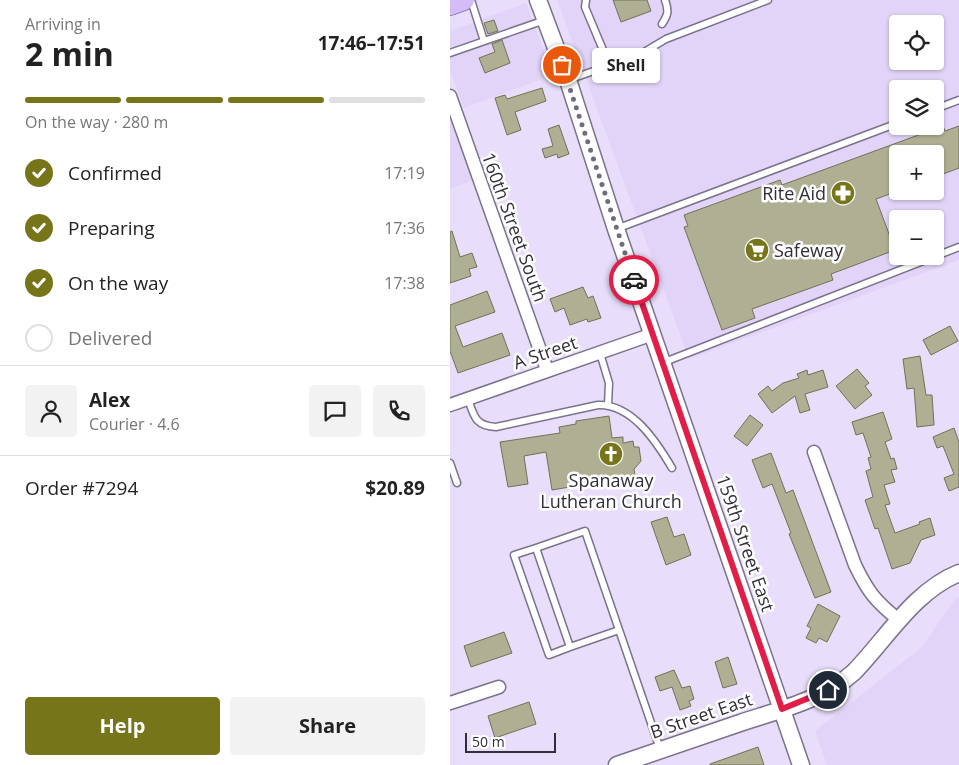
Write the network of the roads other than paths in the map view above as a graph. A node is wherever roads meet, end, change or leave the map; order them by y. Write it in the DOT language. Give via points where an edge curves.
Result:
graph roads {
  1 [pos="464,0"];
  2 [pos="471,0"];
  3 [pos="538,0"];
  4 [pos="586,0"];
  5 [pos="665,0"];
  6 [pos="768,0"];
  7 [pos="450,5"];
  8 [pos="546,20"];
  9 [pos="662,24"];
  10 [pos="484,41"];
  11 [pos="603,50"];
  12 [pos="450,53"];
  13 [pos="568,80"];
  14 [pos="450,96"];
  15 [pos="959,100"];
  16 [pos="944,106"];
  17 [pos="889,127"];
  18 [pos="616,229"];
  19 [pos="959,247"];
  20 [pos="652,334"];
  21 [pos="599,352"];
  22 [pos="662,363"];
  23 [pos="547,370"];
  24 [pos="468,399"];
  25 [pos="450,405"];
  26 [pos="608,405"];
  27 [pos="814,452"];
  28 [pos="450,463"];
  29 [pos="672,468"];
  30 [pos="457,482"];
  31 [pos="536,548"];
  32 [pos="959,573"];
  33 [pos="899,620"];
  34 [pos="619,630"];
  35 [pos="570,647"];
  36 [pos="499,687"];
  37 [pos="450,703"];
  38 [pos="782,709"];
  39 [pos="661,750"];
  40 [pos="617,765"];
  41 [pos="801,765"];
  1 -- 7 [label="main road"];
  2 -- 10 [label="lane"];
  3 -- 8 [label="street, 159th Street East"];
  4 -- 11 [label="lane" via="585,8"];
  5 -- 9 [label="lane" via="668,15"];
  6 -- 13 [label="lane" via="666,39 639,55"];
  8 -- 10 [label="lane"];
  8 -- 13 [label="street, 159th Street East"];
  10 -- 12 [label="lane"];
  13 -- 18 [label="street, 159th Street East"];
  14 -- 23 [label="street, 160th Street South"];
  15 -- 16 [label="lane"];
  17 -- 18 [label="lane"];
  18 -- 20 [label="street, 159th Street East"];
  19 -- 22 [label="lane"];
  20 -- 21 [label="street, A Street"];
  20 -- 22 [label="street, 159th Street East"];
  21 -- 23 [label="street, A Street"];
  21 -- 26 [label="lane" via="609,383"];
  22 -- 38 [label="street, 159th Street East"];
  23 -- 24 [label="street, A Street"];
  24 -- 25 [label="street, A Street"];
  24 -- 26 [label="lane" via="479,423 496,427"];
  26 -- 29 [label="lane" via="634,419 657,444"];
  27 -- 33 [label="street" via="863,583 872,596"];
  28 -- 30 [label="lane"];
  31 -- 34 [label="lane" via="584,531"];
  31 -- 35 [label="lane"];
  31 -- 35 [label="lane" via="514,555 542,637 549,655"];
  32 -- 33 [label="street, B Street East" via="938,584"];
  33 -- 38 [label="street, B Street East" via="846,679"];
  34 -- 35 [label="lane"];
  34 -- 39 [label="lane"];
  36 -- 37 [label="street"];
  38 -- 39 [label="street, B Street East"];
  38 -- 41 [label="street, 159th Street East"];
  39 -- 40 [label="street, B Street East"];
}
